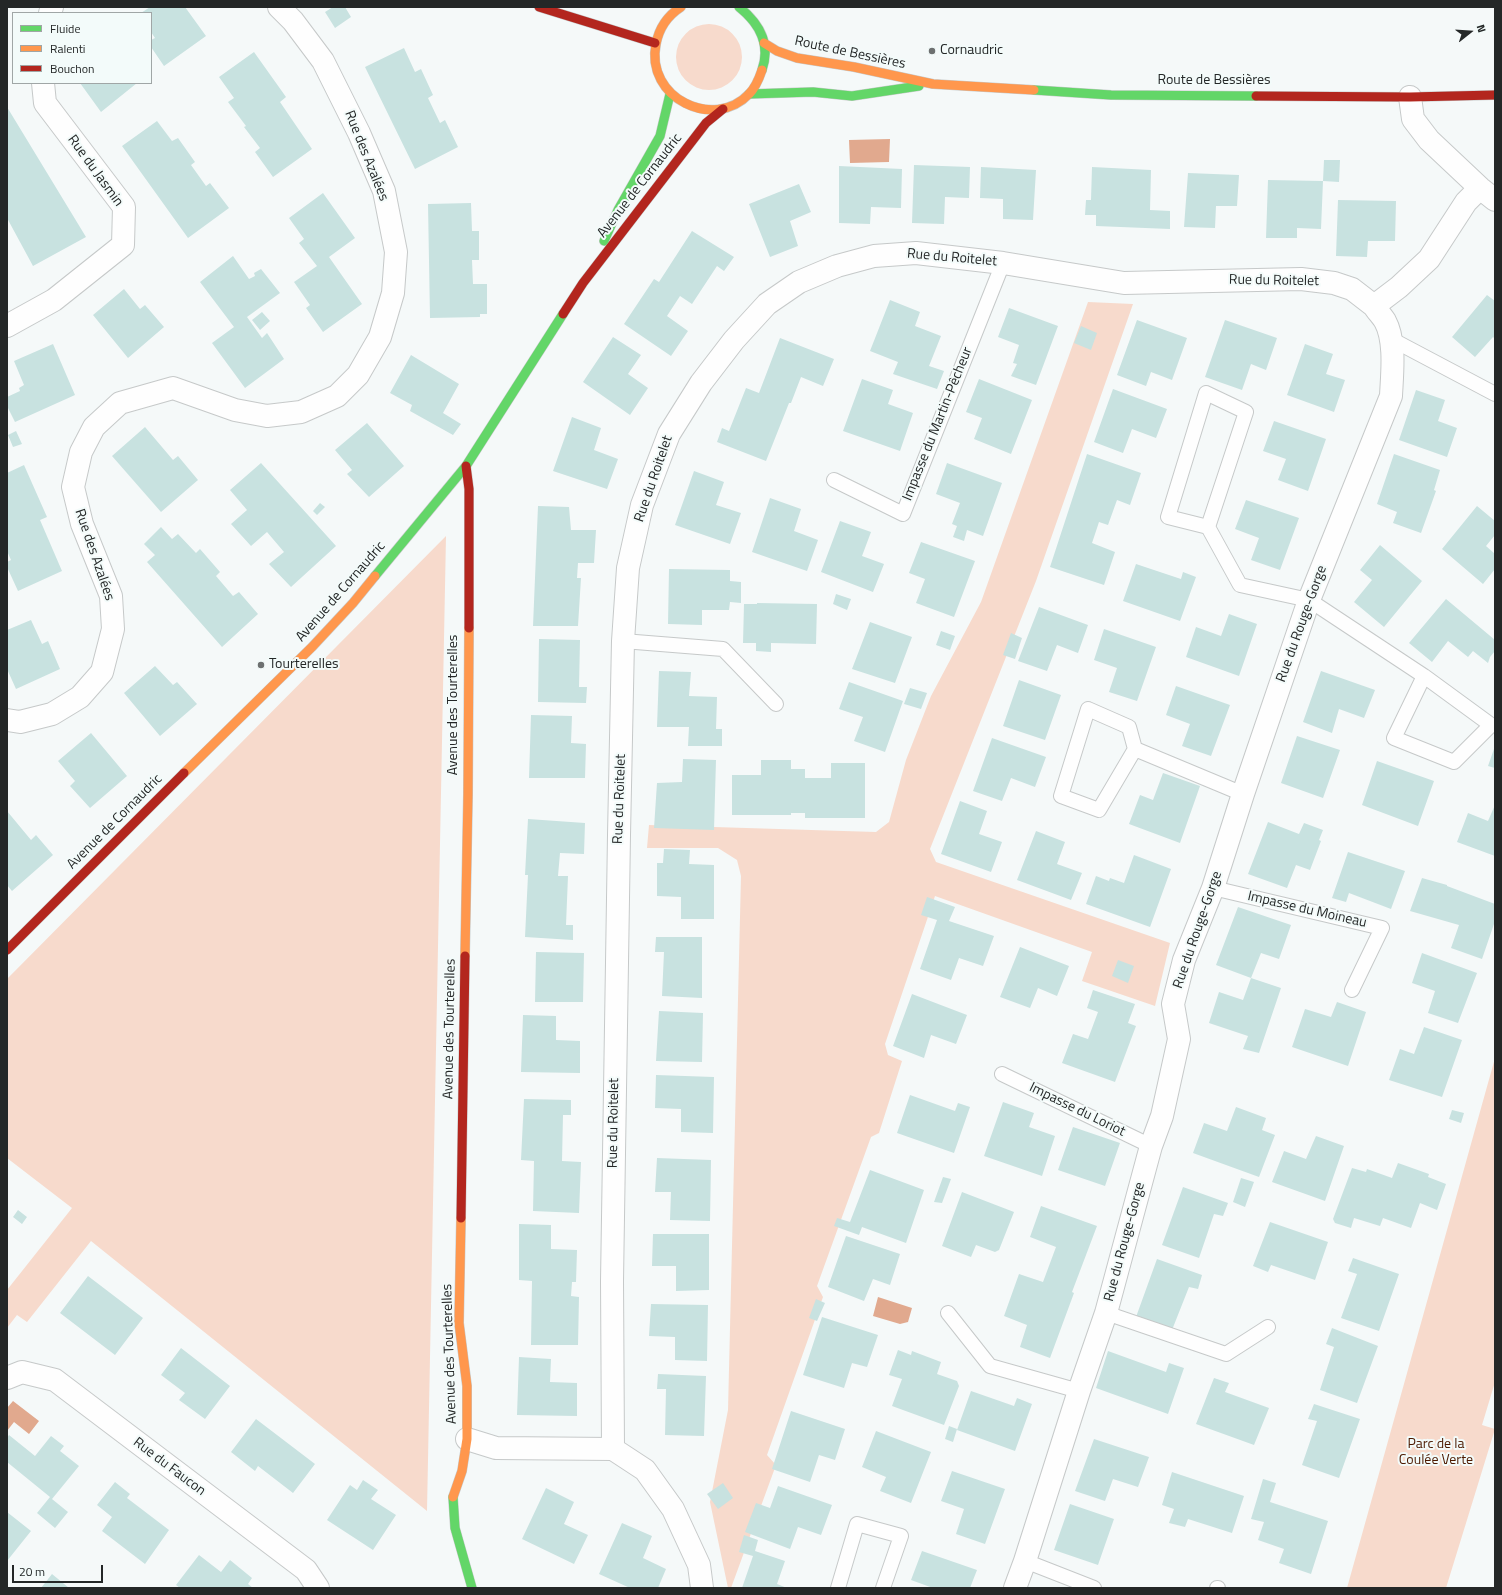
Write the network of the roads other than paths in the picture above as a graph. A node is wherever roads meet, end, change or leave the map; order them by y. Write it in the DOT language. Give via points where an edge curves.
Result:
graph roads {
  1 [pos="279,7"];
  2 [pos="539,7"];
  3 [pos="681,7"];
  4 [pos="739,7"];
  5 [pos="754,7"];
  6 [pos="753,20"];
  7 [pos="655,43"];
  8 [pos="764,43"];
  9 [pos="42,84"];
  10 [pos="933,84"];
  11 [pos="670,94"];
  12 [pos="749,94"];
  13 [pos="1495,95"];
  14 [pos="1410,97"];
  15 [pos="723,109"];
  16 [pos="1487,194"];
  17 [pos="1003,263"];
  18 [pos="583,283"];
  19 [pos="1374,306"];
  20 [pos="7,326"];
  21 [pos="1390,339"];
  22 [pos="1495,394"];
  23 [pos="466,466"];
  24 [pos="834,480"];
  25 [pos="1208,527"];
  26 [pos="1309,600"];
  27 [pos="623,641"];
  28 [pos="1424,676"];
  29 [pos="776,704"];
  30 [pos="7,720"];
  31 [pos="1135,750"];
  32 [pos="1243,794"];
  33 [pos="1213,888"];
  34 [pos="7,950"];
  35 [pos="1352,990"];
  36 [pos="1002,1074"];
  37 [pos="1151,1146"];
  38 [pos="948,1313"];
  39 [pos="1106,1313"];
  40 [pos="1268,1327"];
  41 [pos="7,1378"];
  42 [pos="1080,1390"];
  43 [pos="467,1438"];
  44 [pos="613,1449"];
  45 [pos="1025,1561"];
  46 [pos="699,1565"];
  47 [pos="318,1588"];
  48 [pos="472,1588"];
  49 [pos="689,1588"];
  50 [pos="702,1588"];
  51 [pos="838,1588"];
  52 [pos="883,1588"];
  53 [pos="1015,1588"];
  54 [pos="1094,1588"];
  1 -- 30 [label="street, Rue des Azalées" via="323,61 359,133 384,191 396,252 393,293 380,337 358,375 337,396 301,412 267,416 235,410 174,388 120,403 94,427 81,452 73,487 82,524 111,596 113,629 102,672 80,697 52,714 20,722"];
  2 -- 7 [label="street"];
  3 -- 7 [label="street" via="668,18"];
  4 -- 6 [label="street"];
  5 -- 6 [label="street"];
  6 -- 8 [label="street"];
  7 -- 11 [label="street" via="655,61 660,79"];
  8 -- 10 [label="street, Route de Bessières" via="797,58"];
  8 -- 12 [label="street" via="765,61 762,73"];
  9 -- 20 [label="street, Rue du Jasmin" via="46,103 124,206 123,245 54,300"];
  10 -- 12 [label="street, Route de Bessières" via="852,96 813,92"];
  10 -- 14 [label="street, Route de Bessières" via="1111,94"];
  11 -- 15 [label="street" via="686,105 705,110"];
  11 -- 18 [label="street, Avenue de Cornaudric" via="660,136 618,210"];
  12 -- 15 [label="street"];
  13 -- 14 [label="street, Route de Bessières"];
  14 -- 16 [label="street" via="1413,119 1425,135"];
  15 -- 18 [label="street, Avenue de Cornaudric" via="706,123"];
  16 -- 19 [label="street" via="1466,202 1429,259 1400,287"];
  17 -- 19 [label="street, Rue du Roitelet" via="1124,283 1301,279 1328,282 1352,289"];
  17 -- 24 [label="lane, Impasse du Martin-Pêcheur" via="903,514"];
  17 -- 27 [label="street, Rue du Roitelet" via="916,253 874,256 837,266 798,282 767,304 734,340 701,383 669,434 642,505 630,560"];
  18 -- 23 [label="street, Avenue de Cornaudric"];
  19 -- 21 [label="street, Rue du Rouge-Gorge" via="1385,322"];
  21 -- 22 [label="lane"];
  21 -- 26 [label="street, Rue du Rouge-Gorge" via="1391,396"];
  23 -- 34 [label="street, Avenue de Cornaudric" via="353,602 312,647"];
  23 -- 43 [label="street, Avenue des Tourterelles" via="469,489 468,787 459,1323 467,1386"];
  25 -- 25 [label="lane" via="1246,412 1206,393 1168,517"];
  25 -- 26 [label="lane" via="1240,585"];
  26 -- 28 [label="lane"];
  26 -- 32 [label="street, Rue du Rouge-Gorge"];
  27 -- 29 [label="lane" via="724,649"];
  27 -- 44 [label="street, Rue du Roitelet" via="612,1273"];
  28 -- 28 [label="lane" via="1491,724 1454,762 1394,738"];
  31 -- 31 [label="lane" via="1129,727 1088,708 1061,796 1099,810"];
  31 -- 32 [label="lane"];
  32 -- 33 [label="street, Rue du Rouge-Gorge"];
  33 -- 35 [label="lane, Impasse du Moineau" via="1382,928"];
  33 -- 37 [label="street, Rue du Rouge-Gorge" via="1184,960 1173,1004 1179,1039 1162,1116"];
  36 -- 37 [label="lane, Impasse du Loriot"];
  37 -- 39 [label="street, Rue du Rouge-Gorge"];
  38 -- 42 [label="lane" via="990,1366"];
  39 -- 40 [label="lane" via="1226,1354"];
  39 -- 42 [label="street, Rue du Rouge-Gorge"];
  41 -- 47 [label="street, Rue du Faucon" via="22,1372 55,1380 306,1570"];
  42 -- 45 [label="street, Rue du Rouge-Gorge"];
  43 -- 44 [label="street" via="496,1448"];
  43 -- 48 [label="street, Avenue des Tourterelles" via="462,1471 452,1499 455,1528"];
  44 -- 46 [label="street" via="645,1470 673,1509"];
  45 -- 53 [label="street, Rue du Rouge-Gorge"];
  45 -- 54 [label="lane"];
  46 -- 49 [label="street"];
  46 -- 50 [label="street"];
  51 -- 52 [label="lane" via="858,1524 901,1536"];
}
